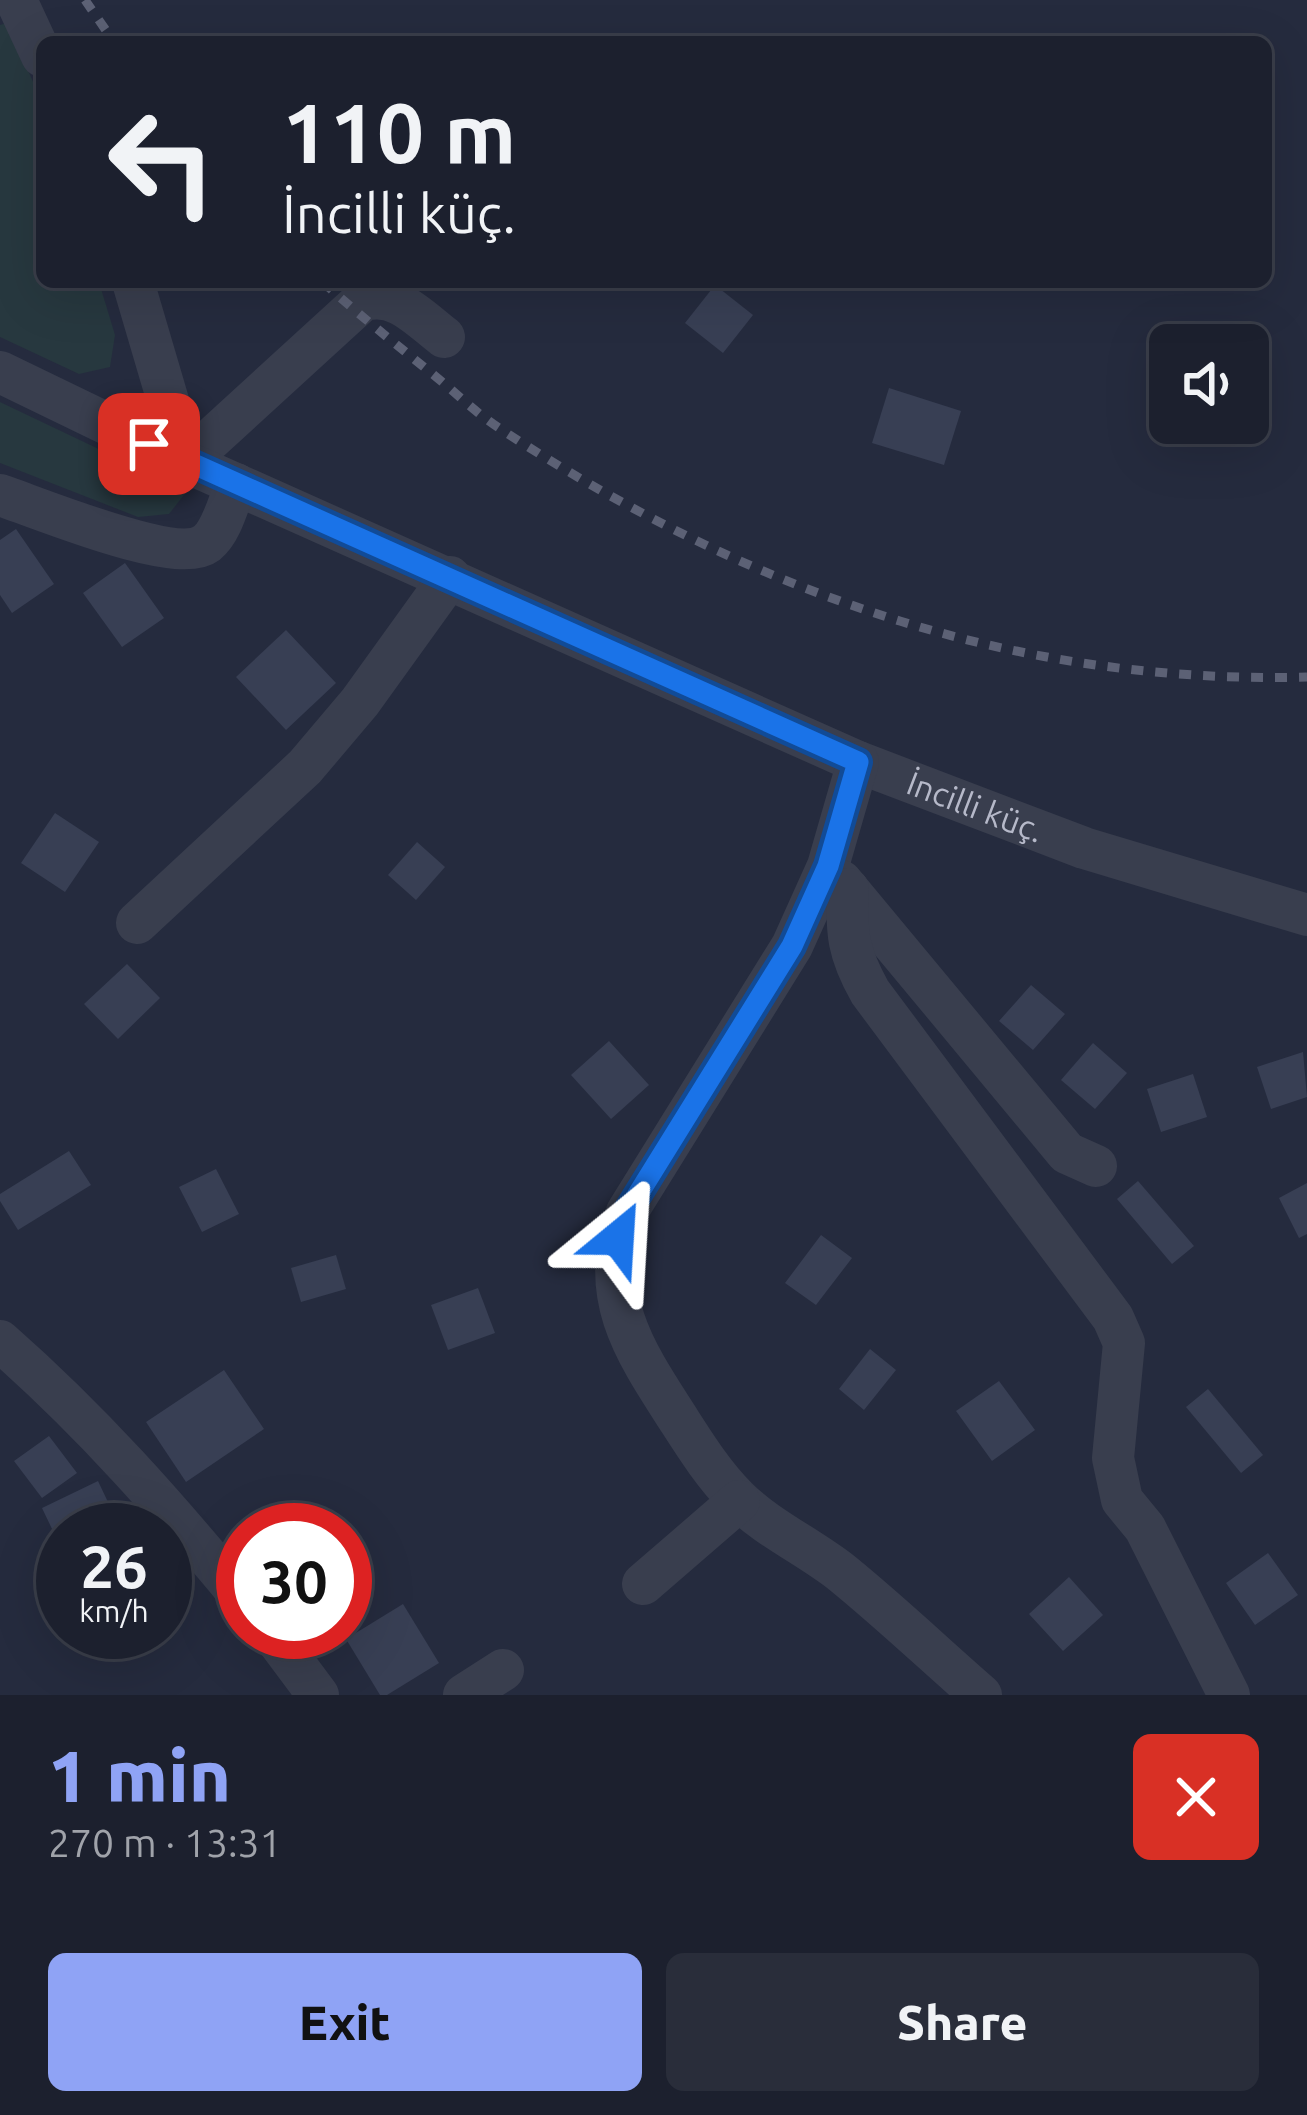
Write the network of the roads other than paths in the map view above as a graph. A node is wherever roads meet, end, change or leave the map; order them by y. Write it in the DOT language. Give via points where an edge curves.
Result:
graph roads {
  1 [pos="16,0"];
  2 [pos="36,43"];
  3 [pos="135,288"];
  4 [pos="444,337"];
  5 [pos="0,372"];
  6 [pos="186,462"];
  7 [pos="236,484"];
  8 [pos="0,495"];
  9 [pos="450,577"];
  10 [pos="858,762"];
  11 [pos="838,878"];
  12 [pos="1307,915"];
  13 [pos="136,923"];
  14 [pos="1096,1166"];
  15 [pos="0,1341"];
  16 [pos="739,1501"];
  17 [pos="216,1567"];
  18 [pos="643,1583"];
  19 [pos="291,1659"];
  20 [pos="503,1670"];
  21 [pos="318,1695"];
  22 [pos="464,1695"];
  23 [pos="981,1695"];
  24 [pos="1229,1695"];
  1 -- 2 [label="street"];
  3 -- 6 [label="street"];
  4 -- 6 [label="street" via="392,298 362,301"];
  5 -- 6 [label="street, İncilli küç."];
  6 -- 7 [label="street, İncilli küç."];
  7 -- 8 [label="street" via="213,539 196,550 163,550"];
  7 -- 9 [label="street, İncilli küç."];
  9 -- 10 [label="street, İncilli küç."];
  9 -- 13 [label="street" via="305,767"];
  10 -- 11 [label="street"];
  10 -- 12 [label="street, İncilli küç." via="1084,848"];
  11 -- 14 [label="street" via="1067,1153"];
  11 -- 16 [label="street" via="627,1212 616,1250 628,1337"];
  11 -- 24 [label="street" via="855,966 870,992 1113,1318 1124,1343 1113,1458 1122,1499 1145,1528"];
  15 -- 17 [label="street" via="74,1406"];
  16 -- 18 [label="street"];
  16 -- 23 [label="street" via="841,1572"];
  19 -- 21 [label="street"];
  20 -- 22 [label="street"];
}
